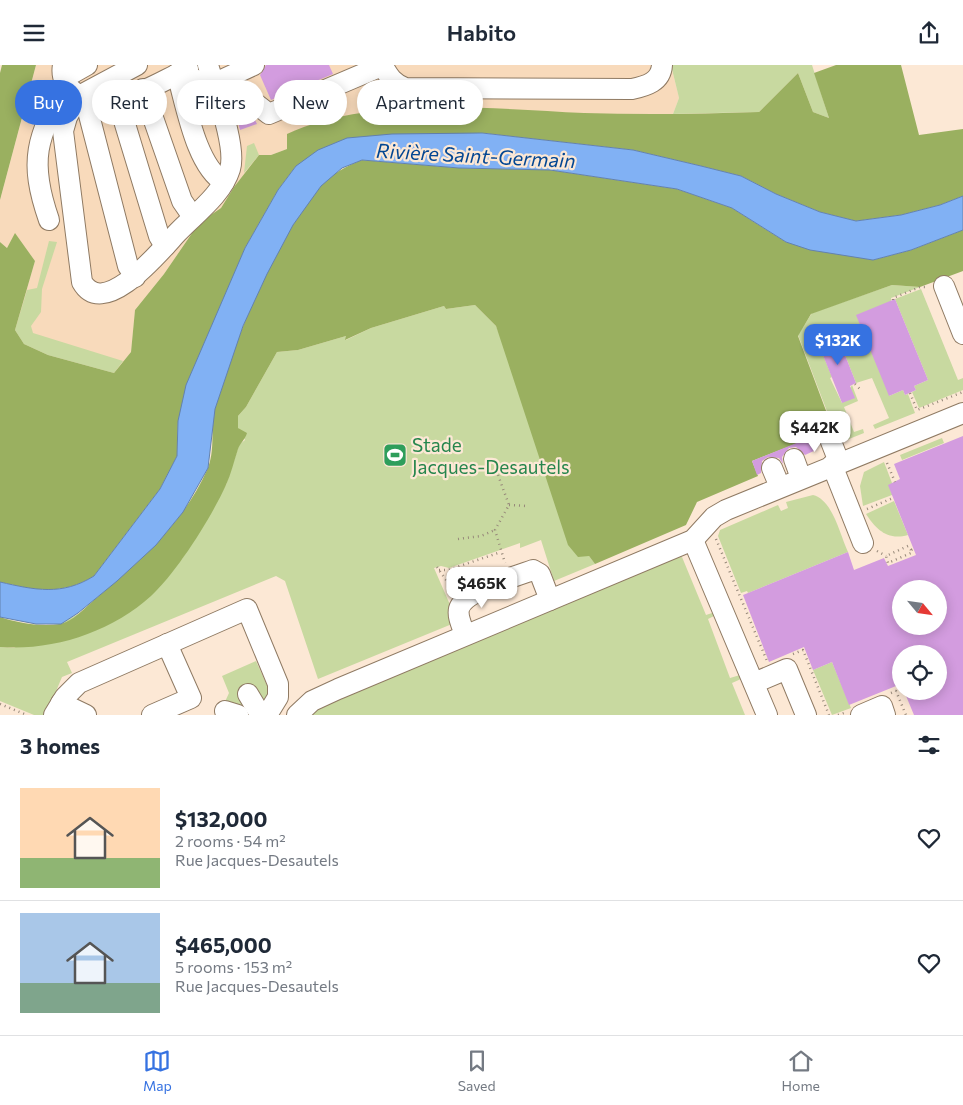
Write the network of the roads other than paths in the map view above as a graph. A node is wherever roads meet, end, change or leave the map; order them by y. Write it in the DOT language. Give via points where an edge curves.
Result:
graph roads {
  1 [pos="87,65"];
  2 [pos="137,65"];
  3 [pos="254,65"];
  4 [pos="384,65"];
  5 [pos="662,65"];
  6 [pos="197,70"];
  7 [pos="345,73"];
  8 [pos="76,80"];
  9 [pos="214,80"];
  10 [pos="167,81"];
  11 [pos="82,82"];
  12 [pos="82,103"];
  13 [pos="264,110"];
  14 [pos="45,125"];
  15 [pos="65,125"];
  16 [pos="125,125"];
  17 [pos="156,125"];
  18 [pos="224,182"];
  19 [pos="193,217"];
  20 [pos="49,220"];
  21 [pos="165,246"];
  22 [pos="135,277"];
  23 [pos="944,286"];
  24 [pos="963,334"];
  25 [pos="963,413"];
  26 [pos="830,439"];
  27 [pos="794,459"];
  28 [pos="836,464"];
  29 [pos="772,468"];
  30 [pos="801,478"];
  31 [pos="780,487"];
  32 [pos="693,539"];
  33 [pos="864,543"];
  34 [pos="550,600"];
  35 [pos="465,635"];
  36 [pos="167,644"];
  37 [pos="754,683"];
  38 [pos="57,709"];
  39 [pos="258,710"];
  40 [pos="86,715"];
  41 [pos="152,715"];
  42 [pos="297,715"];
  43 [pos="767,715"];
  44 [pos="806,715"];
  45 [pos="861,715"];
  46 [pos="885,715"];
  1 -- 8 [label="street"];
  2 -- 11 [label="street"];
  3 -- 6 [label="street"];
  4 -- 5 [label="street" via="396,85 405,88 632,89 651,84 658,77"];
  4 -- 7 [label="street"];
  6 -- 9 [label="street"];
  6 -- 10 [label="street"];
  6 -- 18 [label="street" via="231,147 230,169"];
  6 -- 18 [label="street" via="204,160 211,172"];
  7 -- 13 [label="street" via="269,114"];
  12 -- 22 [label="street" via="89,115 128,266"];
  14 -- 20 [label="street" via="37,154 38,181"];
  15 -- 22 [label="street" via="82,282 90,291 106,293"];
  16 -- 21 [label="street" via="159,237"];
  17 -- 19 [label="street" via="182,201"];
  18 -- 19 [label="street"];
  19 -- 21 [label="street"];
  21 -- 22 [label="street"];
  23 -- 24 [label="street"];
  25 -- 28 [label="street"];
  26 -- 28 [label="street"];
  27 -- 30 [label="street"];
  28 -- 30 [label="street"];
  28 -- 33 [label="street"];
  29 -- 31 [label="street"];
  30 -- 31 [label="street"];
  31 -- 32 [label="street" via="719,513"];
  32 -- 34 [label="street"];
  32 -- 37 [label="street"];
  34 -- 35 [label="street"];
  34 -- 35 [label="street" via="540,574 533,570 467,597 458,613"];
  35 -- 42 [label="street" via="327,693"];
  36 -- 38 [label="street" via="79,683"];
  36 -- 39 [label="street" via="247,609 278,685 278,697"];
  36 -- 41 [label="street" via="191,698"];
  37 -- 43 [label="street"];
  37 -- 44 [label="street" via="787,669"];
  38 -- 40 [label="street"];
  45 -- 46 [label="street" via="882,706"];
}
